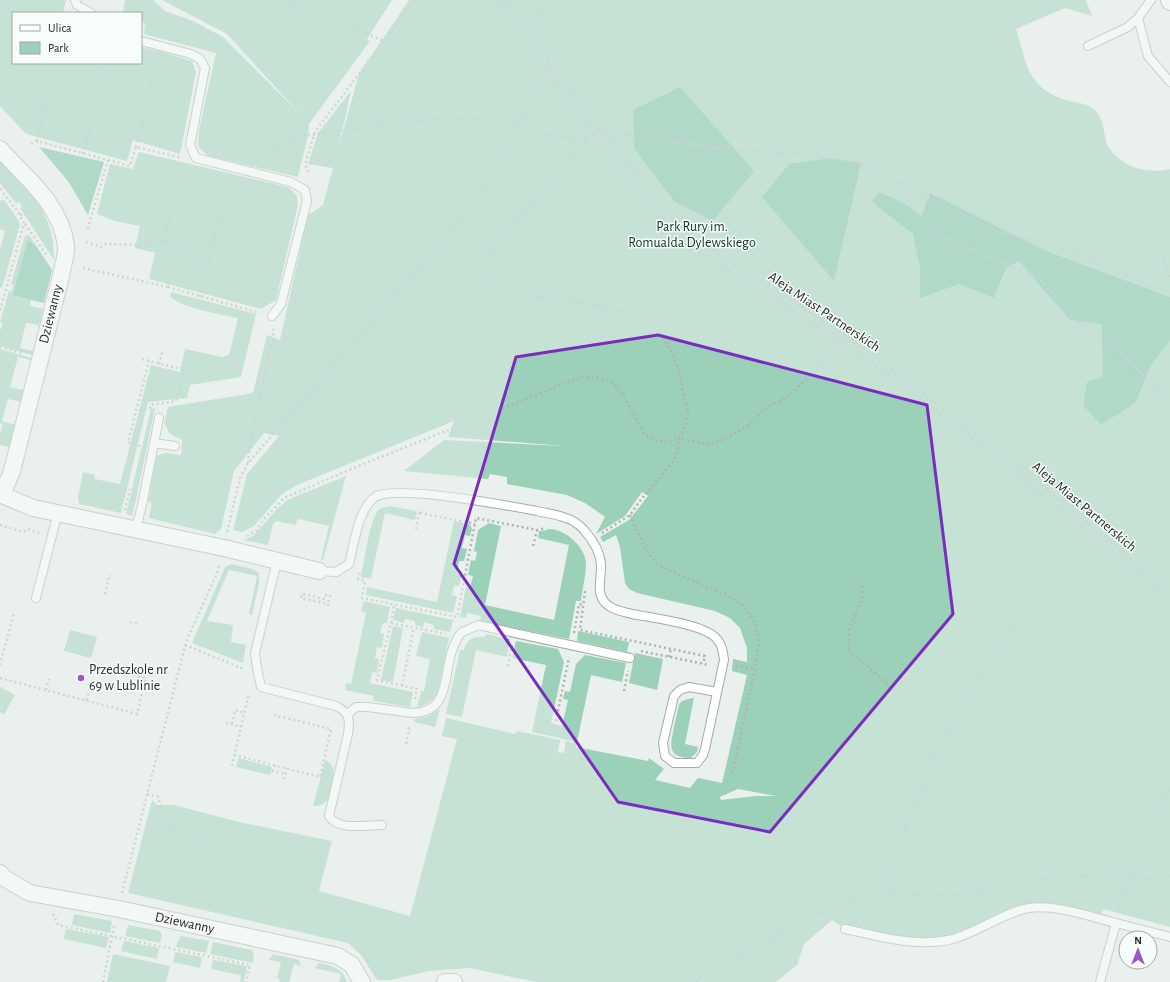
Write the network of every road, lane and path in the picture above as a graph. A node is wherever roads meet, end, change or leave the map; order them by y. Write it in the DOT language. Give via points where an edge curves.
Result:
graph roads {
  1 [pos="75,0"];
  2 [pos="283,0"];
  3 [pos="415,0"];
  4 [pos="497,0"];
  5 [pos="503,0"];
  6 [pos="535,0"];
  7 [pos="1151,0"];
  8 [pos="89,12"];
  9 [pos="1138,18"];
  10 [pos="142,41"];
  11 [pos="384,41"];
  12 [pos="160,46"];
  13 [pos="1088,46"];
  14 [pos="549,63"];
  15 [pos="105,64"];
  16 [pos="546,68"];
  17 [pos="101,81"];
  18 [pos="1170,82"];
  19 [pos="150,88"];
  20 [pos="49,90"];
  21 [pos="144,116"];
  22 [pos="93,118"];
  23 [pos="518,125"];
  24 [pos="599,128"];
  25 [pos="313,134"];
  26 [pos="594,134"];
  27 [pos="588,139"];
  28 [pos="37,141"];
  29 [pos="31,144"];
  30 [pos="136,147"];
  31 [pos="0,149"];
  32 [pos="83,154"];
  33 [pos="196,158"];
  34 [pos="108,160"];
  35 [pos="241,170"];
  36 [pos="309,172"];
  37 [pos="900,181"];
  38 [pos="0,189"];
  39 [pos="3,194"];
  40 [pos="0,196"];
  41 [pos="172,206"];
  42 [pos="220,214"];
  43 [pos="24,223"];
  44 [pos="87,231"];
  45 [pos="164,241"];
  46 [pos="86,242"];
  47 [pos="1160,246"];
  48 [pos="176,254"];
  49 [pos="49,259"];
  50 [pos="209,261"];
  51 [pos="84,268"];
  52 [pos="1170,280"];
  53 [pos="168,287"];
  54 [pos="1170,290"];
  55 [pos="0,292"];
  56 [pos="5,293"];
  57 [pos="200,297"];
  58 [pos="0,311"];
  59 [pos="272,316"];
  60 [pos="851,339"];
  61 [pos="845,344"];
  62 [pos="0,347"];
  63 [pos="163,349"];
  64 [pos="190,349"];
  65 [pos="24,355"];
  66 [pos="142,359"];
  67 [pos="149,361"];
  68 [pos="159,364"];
  69 [pos="1170,404"];
  70 [pos="159,418"];
  71 [pos="679,438"];
  72 [pos="154,443"];
  73 [pos="175,446"];
  74 [pos="138,454"];
  75 [pos="248,464"];
  76 [pos="131,485"];
  77 [pos="1,495"];
  78 [pos="413,508"];
  79 [pos="58,512"];
  80 [pos="420,513"];
  81 [pos="123,516"];
  82 [pos="475,524"];
  83 [pos="0,525"];
  84 [pos="542,525"];
  85 [pos="526,527"];
  86 [pos="549,527"];
  87 [pos="228,528"];
  88 [pos="136,529"];
  89 [pos="416,529"];
  90 [pos="54,530"];
  91 [pos="536,530"];
  92 [pos="600,534"];
  93 [pos="246,536"];
  94 [pos="533,546"];
  95 [pos="221,559"];
  96 [pos="277,561"];
  97 [pos="319,571"];
  98 [pos="360,572"];
  99 [pos="110,574"];
  100 [pos="862,586"];
  101 [pos="1170,590"];
  102 [pos="105,594"];
  103 [pos="36,598"];
  104 [pos="1170,598"];
  105 [pos="328,605"];
  106 [pos="394,605"];
  107 [pos="584,605"];
  108 [pos="1021,612"];
  109 [pos="14,613"];
  110 [pos="457,617"];
  111 [pos="130,622"];
  112 [pos="391,622"];
  113 [pos="455,623"];
  114 [pos="140,624"];
  115 [pos="478,625"];
  116 [pos="414,628"];
  117 [pos="514,633"];
  118 [pos="452,636"];
  119 [pos="186,645"];
  120 [pos="572,646"];
  121 [pos="671,648"];
  122 [pos="640,651"];
  123 [pos="630,658"];
  124 [pos="0,665"];
  125 [pos="246,665"];
  126 [pos="508,666"];
  127 [pos="243,668"];
  128 [pos="248,671"];
  129 [pos="134,675"];
  130 [pos="0,678"];
  131 [pos="49,679"];
  132 [pos="377,680"];
  133 [pos="402,686"];
  134 [pos="46,690"];
  135 [pos="90,690"];
  136 [pos="250,691"];
  137 [pos="624,691"];
  138 [pos="717,692"];
  139 [pos="86,700"];
  140 [pos="245,713"];
  141 [pos="348,714"];
  142 [pos="274,715"];
  143 [pos="556,721"];
  144 [pos="226,723"];
  145 [pos="232,724"];
  146 [pos="241,727"];
  147 [pos="234,755"];
  148 [pos="934,761"];
  149 [pos="274,765"];
  150 [pos="232,766"];
  151 [pos="287,768"];
  152 [pos="286,774"];
  153 [pos="284,779"];
  154 [pos="1170,790"];
  155 [pos="147,794"];
  156 [pos="382,825"];
  157 [pos="218,843"];
  158 [pos="0,873"];
  159 [pos="1170,876"];
  160 [pos="1129,877"];
  161 [pos="887,890"];
  162 [pos="1123,897"];
  163 [pos="120,899"];
  164 [pos="52,911"];
  165 [pos="1116,923"];
  166 [pos="115,925"];
  167 [pos="845,929"];
  168 [pos="112,936"];
  169 [pos="1170,937"];
  170 [pos="103,982"];
  171 [pos="246,982"];
  172 [pos="362,982"];
  173 [pos="445,982"];
  174 [pos="454,982"];
  175 [pos="696,982"];
  176 [pos="1100,982"];
  1 -- 8 [label="lane" via="77,5"];
  2 -- 11 [label="path"];
  3 -- 11 [label="path"];
  4 -- 16 [label="path"];
  5 -- 14 [label="path"];
  6 -- 14 [label="path, Aleja Miast Partnerskich"];
  7 -- 9 [label="lane"];
  9 -- 13 [label="lane" via="1128,28"];
  9 -- 18 [label="lane" via="1148,56"];
  10 -- 12 [label="lane"];
  11 -- 25 [label="path"];
  12 -- 19 [label="path"];
  12 -- 33 [label="lane" via="191,54 200,59 205,68 190,145"];
  14 -- 16 [label="path"];
  14 -- 24 [label="path, Aleja Miast Partnerskich"];
  15 -- 17 [label="path"];
  16 -- 23 [label="path"];
  16 -- 26 [label="path"];
  20 -- 28 [label="path"];
  21 -- 30 [label="path"];
  22 -- 32 [label="path"];
  23 -- 25 [label="path" via="470,118 424,120"];
  23 -- 27 [label="path" via="540,133"];
  23 -- 75 [label="path" via="487,185"];
  24 -- 26 [label="path"];
  24 -- 37 [label="path" via="615,134 652,139 861,163"];
  24 -- 60 [label="path, Aleja Miast Partnerskich" via="678,228"];
  25 -- 35 [label="path" via="296,137"];
  25 -- 36 [label="path" via="306,160"];
  26 -- 27 [label="path"];
  26 -- 61 [label="path" via="660,221 685,245"];
  27 -- 71 [label="path" via="498,241 488,256 485,270 489,281 502,292 608,308 631,314 653,328 668,345 678,368 684,392 688,413 685,428"];
  28 -- 29 [label="path"];
  28 -- 32 [label="path"];
  30 -- 33 [label="path" via="180,158"];
  30 -- 34 [label="path" via="130,166"];
  31 -- 77 [label="street, Dziewanny" via="40,191 55,212 62,227 66,247 14,465"];
  32 -- 34 [label="path"];
  33 -- 35 [label="lane"];
  34 -- 44 [label="path"];
  35 -- 59 [label="lane" via="291,182 304,190 307,201 281,304"];
  37 -- 54 [label="path" via="1000,233 1044,241 1154,288"];
  37 -- 69 [label="path" via="911,206 931,232 1039,279 1078,323 1125,357"];
  38 -- 39 [label="path"];
  39 -- 40 [label="path"];
  39 -- 43 [label="path"];
  41 -- 45 [label="path"];
  42 -- 50 [label="path"];
  43 -- 49 [label="path"];
  43 -- 56 [label="path"];
  45 -- 46 [label="path" via="139,245 106,244 101,247"];
  45 -- 48 [label="path" via="177,246"];
  47 -- 52 [label="path"];
  48 -- 50 [label="path"];
  48 -- 53 [label="path"];
  50 -- 57 [label="path"];
  51 -- 53 [label="path"];
  53 -- 57 [label="path"];
  55 -- 56 [label="path"];
  56 -- 58 [label="path"];
  57 -- 59 [label="path"];
  59 -- 75 [label="path" via="273,337 250,443"];
  60 -- 61 [label="path"];
  60 -- 101 [label="path, Aleja Miast Partnerskich" via="1030,475"];
  61 -- 71 [label="path" via="789,396 766,408 750,424 727,438 710,445"];
  61 -- 104 [label="path" via="976,442"];
  62 -- 65 [label="path"];
  63 -- 68 [label="path"];
  64 -- 68 [label="path" via="184,370"];
  66 -- 67 [label="path"];
  67 -- 68 [label="path"];
  67 -- 74 [label="path" via="128,442 140,446"];
  70 -- 72 [label="lane"];
  71 -- 92 [label="path" via="674,460 630,515"];
  71 -- 93 [label="path" via="670,442 658,441 644,434 623,394 615,386 605,379 581,377 284,498 256,531"];
  72 -- 73 [label="lane"];
  72 -- 88 [label="lane"];
  75 -- 87 [label="path" via="240,478"];
  76 -- 81 [label="path"];
  77 -- 79 [label="street" via="33,508"];
  78 -- 80 [label="path" via="420,509"];
  79 -- 88 [label="street"];
  79 -- 90 [label="lane"];
  80 -- 82 [label="path"];
  80 -- 89 [label="path"];
  82 -- 85 [label="path" via="476,518"];
  82 -- 110 [label="path"];
  83 -- 90 [label="path" via="23,532 28,529 45,535"];
  84 -- 86 [label="path"];
  88 -- 96 [label="street"];
  90 -- 103 [label="lane"];
  91 -- 94 [label="path"];
  95 -- 119 [label="path"];
  96 -- 97 [label="street"];
  96 -- 141 [label="lane" via="255,653 261,687 336,706"];
  97 -- 138 [label="lane" via="336,572 349,564 362,513 376,496 397,493 436,496 496,503 564,517 583,529 599,553 600,590 608,606 694,627 716,638 724,660"];
  98 -- 106 [label="path" via="358,580 365,581 362,598"];
  99 -- 102 [label="path"];
  100 -- 148 [label="path" via="862,597 848,631 850,651 897,694"];
  105 -- 105 [label="path" via="301,598 302,594 325,599 326,595 330,596"];
  106 -- 110 [label="path"];
  106 -- 112 [label="path"];
  107 -- 120 [label="path" via="579,604"];
  108 -- 148 [label="path" via="1000,652 952,723"];
  109 -- 124 [label="path"];
  110 -- 113 [label="path"];
  110 -- 115 [label="path"];
  111 -- 114 [label="path"];
  112 -- 116 [label="path"];
  112 -- 132 [label="path"];
  115 -- 117 [label="lane"];
  115 -- 141 [label="lane" via="460,633 453,646 442,696 428,710 412,713 356,707"];
  116 -- 118 [label="path"];
  116 -- 133 [label="path"];
  117 -- 120 [label="lane"];
  117 -- 126 [label="path"];
  119 -- 127 [label="path"];
  119 -- 155 [label="path"];
  120 -- 123 [label="lane"];
  120 -- 143 [label="path"];
  121 -- 122 [label="path" via="669,657"];
  123 -- 137 [label="path"];
  125 -- 127 [label="path"];
  127 -- 128 [label="path"];
  129 -- 139 [label="path" via="146,678 136,714"];
  130 -- 134 [label="path"];
  131 -- 134 [label="path"];
  134 -- 139 [label="path"];
  135 -- 139 [label="path"];
  136 -- 140 [label="path"];
  138 -- 138 [label="lane" via="689,687 680,690 674,696 663,743 665,756 674,763 697,763 703,755"];
  140 -- 145 [label="path" via="235,710"];
  140 -- 146 [label="path"];
  141 -- 156 [label="lane" via="350,724 329,816 332,821 342,826"];
  142 -- 151 [label="path" via="331,729 320,777"];
  144 -- 145 [label="path"];
  145 -- 146 [label="path"];
  146 -- 147 [label="path"];
  147 -- 149 [label="path"];
  147 -- 150 [label="path"];
  148 -- 161 [label="path" via="912,810"];
  149 -- 151 [label="path"];
  149 -- 152 [label="path" via="273,771"];
  151 -- 152 [label="path"];
  152 -- 153 [label="path"];
  154 -- 160 [label="path" via="1156,814"];
  155 -- 157 [label="path" via="158,797 168,828"];
  155 -- 163 [label="path"];
  158 -- 172 [label="street, Dziewanny" via="30,893 119,909 338,956 352,965"];
  159 -- 160 [label="path" via="1153,879"];
  160 -- 161 [label="path" via="1115,874 1044,878 1002,885 971,894 924,896"];
  160 -- 162 [label="path"];
  161 -- 175 [label="path" via="811,917"];
  164 -- 168 [label="path" via="58,925"];
  165 -- 167 [label="lane" via="1048,907 1028,908 953,939 908,941"];
  165 -- 169 [label="lane"];
  165 -- 176 [label="lane"];
  166 -- 168 [label="path"];
  168 -- 170 [label="path"];
  168 -- 171 [label="path" via="250,965"];
  173 -- 174 [label="street"];
}
